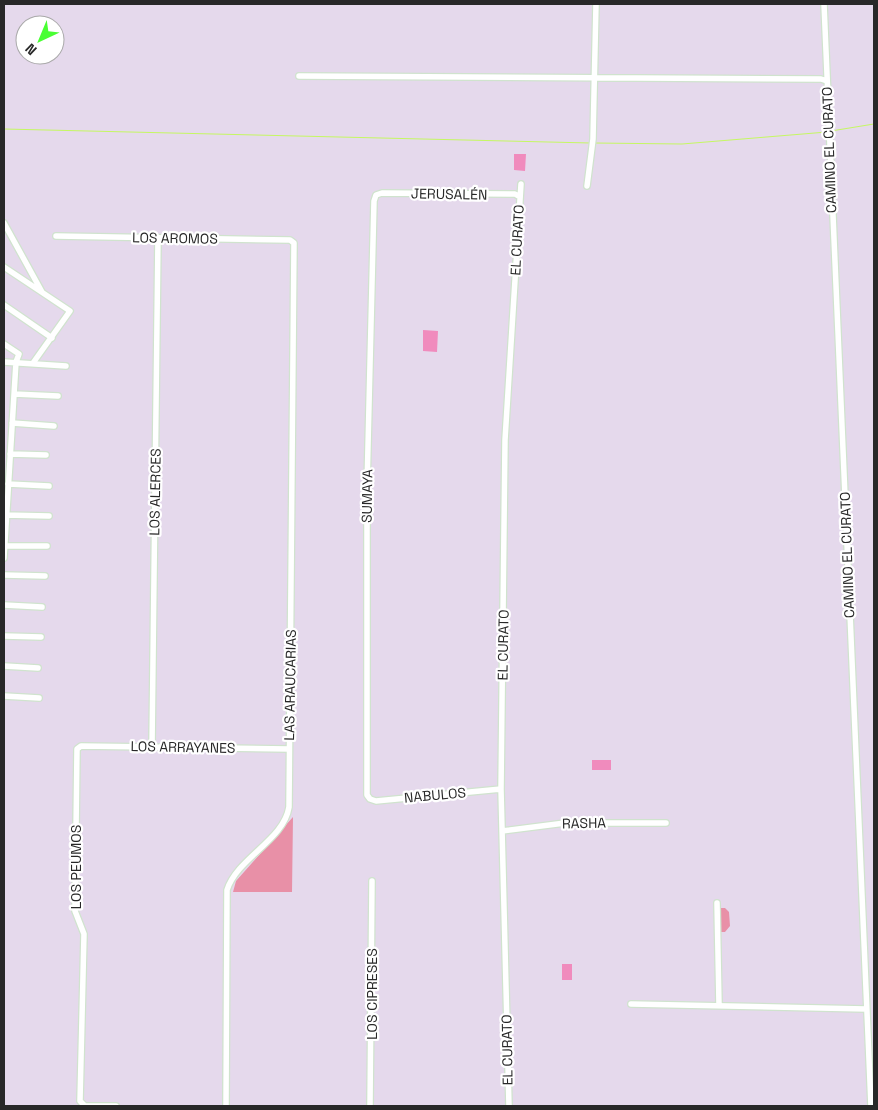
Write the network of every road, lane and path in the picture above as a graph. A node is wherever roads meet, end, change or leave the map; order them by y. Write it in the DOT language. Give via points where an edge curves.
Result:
graph roads {
  1 [pos="596,4"];
  2 [pos="824,4"];
  3 [pos="299,76"];
  4 [pos="595,78"];
  5 [pos="827,81"];
  6 [pos="521,184"];
  7 [pos="587,186"];
  8 [pos="377,194"];
  9 [pos="520,197"];
  10 [pos="4,222"];
  11 [pos="5,230"];
  12 [pos="56,236"];
  13 [pos="158,238"];
  14 [pos="294,242"];
  15 [pos="4,267"];
  16 [pos="43,293"];
  17 [pos="4,305"];
  18 [pos="52,338"];
  19 [pos="4,344"];
  20 [pos="4,362"];
  21 [pos="16,362"];
  22 [pos="33,363"];
  23 [pos="66,366"];
  24 [pos="14,394"];
  25 [pos="58,396"];
  26 [pos="12,423"];
  27 [pos="54,426"];
  28 [pos="4,441"];
  29 [pos="11,441"];
  30 [pos="10,454"];
  31 [pos="46,455"];
  32 [pos="8,484"];
  33 [pos="48,486"];
  34 [pos="5,515"];
  35 [pos="49,516"];
  36 [pos="4,546"];
  37 [pos="47,546"];
  38 [pos="4,558"];
  39 [pos="4,575"];
  40 [pos="45,576"];
  41 [pos="4,605"];
  42 [pos="42,607"];
  43 [pos="4,636"];
  44 [pos="41,637"];
  45 [pos="4,666"];
  46 [pos="38,668"];
  47 [pos="4,696"];
  48 [pos="39,698"];
  49 [pos="152,746"];
  50 [pos="78,748"];
  51 [pos="289,749"];
  52 [pos="501,788"];
  53 [pos="370,799"];
  54 [pos="666,823"];
  55 [pos="502,831"];
  56 [pos="372,881"];
  57 [pos="717,903"];
  58 [pos="631,1004"];
  59 [pos="719,1005"];
  60 [pos="866,1009"];
  61 [pos="116,1106"];
  62 [pos="226,1106"];
  63 [pos="370,1106"];
  64 [pos="509,1106"];
  65 [pos="871,1106"];
  1 -- 4 [label="street"];
  2 -- 5 [label="street, CAMINO EL CURATO"];
  3 -- 4 [label="street"];
  4 -- 5 [label="street"];
  4 -- 7 [label="street" via="593,139"];
  5 -- 60 [label="street, CAMINO EL CURATO"];
  6 -- 9 [label="street, EL CURATO"];
  8 -- 9 [label="street, JERUSALÉN" via="515,194"];
  8 -- 53 [label="street, SUMAYA" via="374,201 367,488 367,792"];
  9 -- 52 [label="street, EL CURATO" via="505,440"];
  10 -- 11 [label="street"];
  11 -- 16 [label="street"];
  12 -- 13 [label="street, LOS AROMOS"];
  13 -- 14 [label="street, LOS AROMOS"];
  13 -- 49 [label="street, LOS ALERCES"];
  14 -- 51 [label="street, LAS ARAUCARIAS"];
  15 -- 16 [label="street"];
  16 -- 18 [label="street" via="70,311"];
  17 -- 18 [label="street"];
  18 -- 22 [label="street"];
  19 -- 21 [label="street" via="19,354"];
  20 -- 21 [label="street"];
  21 -- 22 [label="street"];
  21 -- 24 [label="street"];
  22 -- 23 [label="street"];
  24 -- 25 [label="street"];
  24 -- 26 [label="street"];
  26 -- 27 [label="street"];
  26 -- 29 [label="street"];
  28 -- 29 [label="street"];
  29 -- 30 [label="street"];
  30 -- 31 [label="street"];
  30 -- 32 [label="street"];
  32 -- 33 [label="street"];
  32 -- 34 [label="street"];
  34 -- 35 [label="street"];
  34 -- 36 [label="street"];
  36 -- 37 [label="street"];
  36 -- 38 [label="street"];
  39 -- 40 [label="street"];
  41 -- 42 [label="street"];
  43 -- 44 [label="street"];
  45 -- 46 [label="street"];
  47 -- 48 [label="street"];
  49 -- 50 [label="street, LOS ARRAYANES"];
  49 -- 51 [label="street, LOS ARRAYANES"];
  50 -- 61 [label="street, LOS PEUMOS" via="75,911 84,934 82,1105"];
  51 -- 62 [label="street, LAS ARAUCARIAS" via="287,816 234,876 227,890"];
  52 -- 53 [label="street, NABULOS"];
  52 -- 55 [label="street, EL CURATO"];
  54 -- 55 [label="street, RASHA" via="570,822"];
  55 -- 64 [label="street, EL CURATO"];
  56 -- 63 [label="street, LOS CIPRESES"];
  57 -- 59 [label="street"];
  58 -- 59 [label="street"];
  59 -- 60 [label="street"];
  60 -- 65 [label="street, CAMINO EL CURATO"];
}
